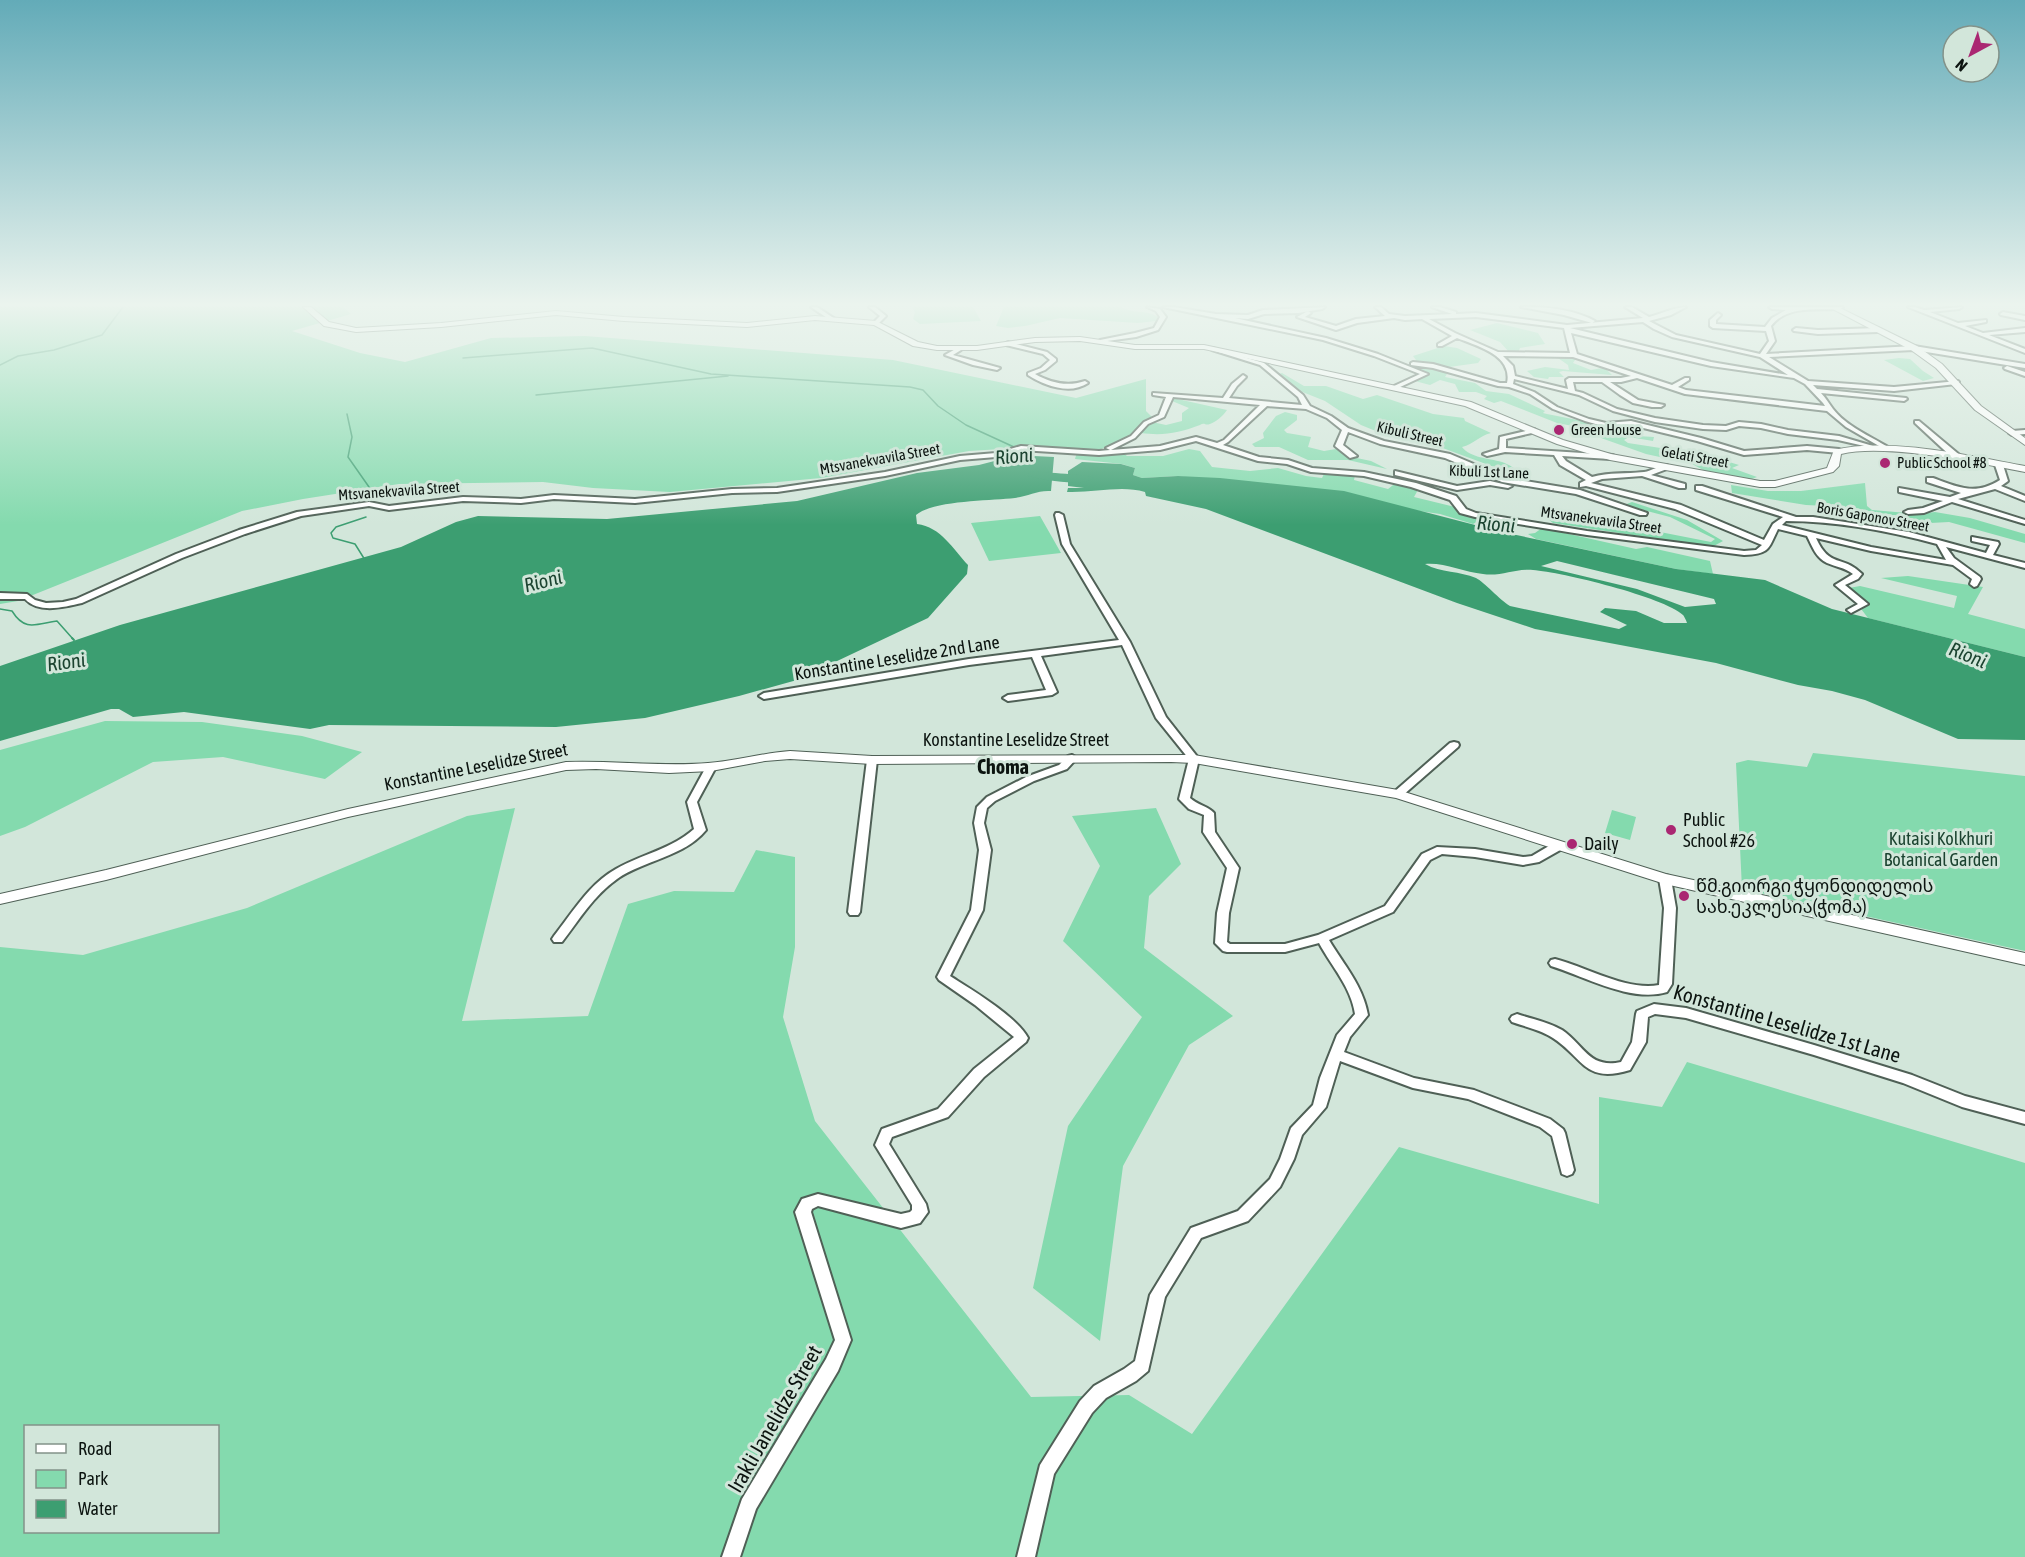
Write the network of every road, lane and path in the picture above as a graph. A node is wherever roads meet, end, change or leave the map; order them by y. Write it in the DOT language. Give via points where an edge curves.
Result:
graph roads {
  1 [pos="1042,380"];
  2 [pos="1240,380"];
  3 [pos="1281,380"];
  4 [pos="1361,380"];
  5 [pos="1412,380"];
  6 [pos="1481,380"];
  7 [pos="1580,380"];
  8 [pos="1603,380"];
  9 [pos="1649,380"];
  10 [pos="1686,380"];
  11 [pos="1802,380"];
  12 [pos="1953,380"];
  13 [pos="1511,381"];
  14 [pos="1956,382"];
  15 [pos="1085,383"];
  16 [pos="1808,383"];
  17 [pos="1396,387"];
  18 [pos="1672,388"];
  19 [pos="1815,391"];
  20 [pos="1572,392"];
  21 [pos="1155,394"];
  22 [pos="1170,396"];
  23 [pos="1905,399"];
  24 [pos="1226,400"];
  25 [pos="1266,403"];
  26 [pos="1661,405"];
  27 [pos="1307,407"];
  28 [pos="1829,409"];
  29 [pos="1917,422"];
  30 [pos="1346,429"];
  31 [pos="1534,431"];
  32 [pos="2025,432"];
  33 [pos="2012,433"];
  34 [pos="2025,442"];
  35 [pos="1217,446"];
  36 [pos="1871,447"];
  37 [pos="1886,448"];
  38 [pos="1503,450"];
  39 [pos="1839,451"];
  40 [pos="1099,453"];
  41 [pos="1487,453"];
  42 [pos="1557,454"];
  43 [pos="1353,456"];
  44 [pos="1610,457"];
  45 [pos="1959,459"];
  46 [pos="1999,465"];
  47 [pos="1664,467"];
  48 [pos="2025,469"];
  49 [pos="1395,474"];
  50 [pos="1645,475"];
  51 [pos="1930,480"];
  52 [pos="1588,481"];
  53 [pos="1682,486"];
  54 [pos="1544,487"];
  55 [pos="1997,487"];
  56 [pos="1698,488"];
  57 [pos="1902,490"];
  58 [pos="1577,492"];
  59 [pos="1969,493"];
  60 [pos="2025,499"];
  61 [pos="1952,500"];
  62 [pos="1908,512"];
  63 [pos="1643,513"];
  64 [pos="1059,515"];
  65 [pos="1795,518"];
  66 [pos="2025,522"];
  67 [pos="1776,526"];
  68 [pos="1811,536"];
  69 [pos="1975,539"];
  70 [pos="1940,542"];
  71 [pos="1766,546"];
  72 [pos="1988,556"];
  73 [pos="1952,563"];
  74 [pos="2025,566"];
  75 [pos="1974,584"];
  76 [pos="0,596"];
  77 [pos="1851,610"];
  78 [pos="1125,642"];
  79 [pos="1035,653"];
  80 [pos="764,696"];
  81 [pos="1008,698"];
  82 [pos="1454,745"];
  83 [pos="1072,758"];
  84 [pos="1194,759"];
  85 [pos="872,760"];
  86 [pos="711,767"];
  87 [pos="1398,794"];
  88 [pos="1558,846"];
  89 [pos="1665,879"];
  90 [pos="0,899"];
  91 [pos="854,912"];
  92 [pos="1322,938"];
  93 [pos="558,939"];
  94 [pos="2025,959"];
  95 [pos="1555,963"];
  96 [pos="1517,1019"];
  97 [pos="1336,1054"];
  98 [pos="2025,1118"];
  99 [pos="1567,1170"];
  100 [pos="731,1557"];
  101 [pos="1026,1557"];
  1 -- 15 [label="street" via="1067,387"];
  2 -- 24 [label="street"];
  3 -- 27 [label="street" via="1301,396"];
  4 -- 17 [label="main road, Gelati Street"];
  5 -- 17 [label="street"];
  6 -- 13 [label="street" via="1500,385"];
  7 -- 20 [label="street" via="1569,380"];
  8 -- 26 [label="street" via="1634,402"];
  9 -- 18 [label="street"];
  10 -- 18 [label="street"];
  11 -- 16 [label="street"];
  12 -- 14 [label="main road"];
  13 -- 20 [label="street"];
  13 -- 39 [label="street" via="1555,408 1606,425 1631,423 1744,453 1807,448"];
  14 -- 16 [label="street" via="1894,389"];
  14 -- 33 [label="main road" via="1974,404"];
  16 -- 19 [label="street"];
  17 -- 31 [label="main road, Gelati Street" via="1468,404"];
  18 -- 28 [label="street"];
  19 -- 23 [label="street"];
  19 -- 28 [label="street"];
  20 -- 36 [label="street" via="1615,410 1655,420 1703,427 1761,426"];
  21 -- 22 [label="street, Kibuli Street"];
  22 -- 24 [label="street, Kibuli Street"];
  22 -- 40 [label="street" via="1162,416 1146,423 1126,441"];
  24 -- 25 [label="street, Kibuli Street"];
  25 -- 27 [label="street, Kibuli Street"];
  25 -- 35 [label="street"];
  27 -- 30 [label="street, Kibuli Street"];
  28 -- 37 [label="street" via="1848,426"];
  29 -- 45 [label="street"];
  30 -- 43 [label="street" via="1339,446"];
  30 -- 54 [label="street, Kibuli Street" via="1382,443 1447,456 1505,480"];
  31 -- 38 [label="street" via="1502,438"];
  31 -- 44 [label="main road, Gelati Street"];
  32 -- 33 [label="street"];
  33 -- 34 [label="main road"];
  35 -- 40 [label="street, Mtsvanekvavila Street" via="1196,439 1171,446"];
  35 -- 49 [label="street, Mtsvanekvavila Street" via="1311,470"];
  36 -- 37 [label="main road"];
  36 -- 39 [label="main road"];
  37 -- 45 [label="main road"];
  38 -- 41 [label="street"];
  38 -- 42 [label="street"];
  39 -- 47 [label="main road, Gelati Street" via="1830,470 1775,484"];
  40 -- 76 [label="street, Mtsvanekvavila Street" via="1021,448 777,490 635,501 554,497 334,508 242,532 63,605 46,606 27,597"];
  42 -- 44 [label="street"];
  42 -- 52 [label="street"];
  44 -- 47 [label="main road, Gelati Street"];
  45 -- 46 [label="main road"];
  46 -- 48 [label="main road"];
  46 -- 55 [label="street" via="2004,481"];
  47 -- 50 [label="street"];
  49 -- 54 [label="street, Kibuli 1st Lane" via="1457,488 1490,483"];
  49 -- 71 [label="street, Mtsvanekvavila Street" via="1453,498 1463,511 1481,516 1718,550 1758,552"];
  50 -- 52 [label="street"];
  50 -- 53 [label="street"];
  51 -- 59 [label="street"];
  52 -- 58 [label="street"];
  52 -- 71 [label="street" via="1678,507"];
  54 -- 58 [label="street, Kibuli Street"];
  55 -- 59 [label="street"];
  55 -- 60 [label="street"];
  56 -- 65 [label="street"];
  57 -- 61 [label="street"];
  58 -- 63 [label="street, Kibuli Street"];
  59 -- 61 [label="street"];
  61 -- 62 [label="street" via="1926,512"];
  61 -- 66 [label="street"];
  64 -- 78 [label="street" via="1066,544"];
  65 -- 67 [label="street, Boris Gaponov Street" via="1784,519"];
  65 -- 70 [label="street, Boris Gaponov Street" via="1881,528"];
  67 -- 68 [label="street"];
  67 -- 71 [label="street"];
  68 -- 73 [label="street"];
  68 -- 77 [label="street" via="1824,560 1849,566 1858,574 1839,585 1864,604"];
  69 -- 72 [label="street" via="1995,544"];
  70 -- 72 [label="street, Boris Gaponov Street"];
  70 -- 73 [label="street"];
  72 -- 74 [label="street, Boris Gaponov Street"];
  73 -- 75 [label="street" via="1977,579"];
  78 -- 79 [label="street, Konstantine Leselidze 2nd Lane"];
  78 -- 84 [label="street" via="1161,718"];
  79 -- 80 [label="street, Konstantine Leselidze 2nd Lane"];
  79 -- 81 [label="street" via="1052,692"];
  82 -- 87 [label="street"];
  83 -- 84 [label="main road, Konstantine Leselidze Street"];
  83 -- 85 [label="main road, Konstantine Leselidze Street"];
  83 -- 100 [label="street, Irakli Janelidze Street" via="1063,767 1030,779 982,807 979,823 985,850 976,910 943,977 980,1002 1021,1038 979,1073 943,1113 887,1133 882,1145 919,1204 920,1212 915,1218 901,1221 818,1200 807,1204 803,1212 843,1340 748,1506"];
  84 -- 87 [label="main road, Konstantine Leselidze Street"];
  84 -- 92 [label="street" via="1185,799 1209,813 1209,832 1233,868 1221,943 1227,948 1274,949"];
  85 -- 86 [label="main road, Konstantine Leselidze Street" via="790,755"];
  85 -- 91 [label="street"];
  86 -- 90 [label="main road, Konstantine Leselidze Street" via="566,766 348,813"];
  86 -- 93 [label="street" via="692,802 700,830 676,847 619,872 588,898"];
  87 -- 88 [label="main road, Konstantine Leselidze Street"];
  88 -- 89 [label="main road, Konstantine Leselidze Street"];
  88 -- 92 [label="street" via="1523,861 1442,850 1426,857 1389,909"];
  89 -- 94 [label="main road, Konstantine Leselidze Street"];
  89 -- 95 [label="street" via="1670,908 1663,989 1600,980"];
  92 -- 97 [label="street" via="1360,997 1362,1015 1344,1035"];
  96 -- 98 [label="street, Konstantine Leselidze 1st Lane" via="1558,1034 1586,1062 1610,1071 1625,1066 1639,1042 1642,1014 1654,1009 1686,1012"];
  97 -- 99 [label="street" via="1413,1083 1469,1094 1545,1123 1558,1132"];
  97 -- 101 [label="street" via="1319,1107 1296,1132 1275,1182 1244,1216 1196,1233 1158,1295 1142,1365 1100,1392 1086,1407 1046,1471"];
}
